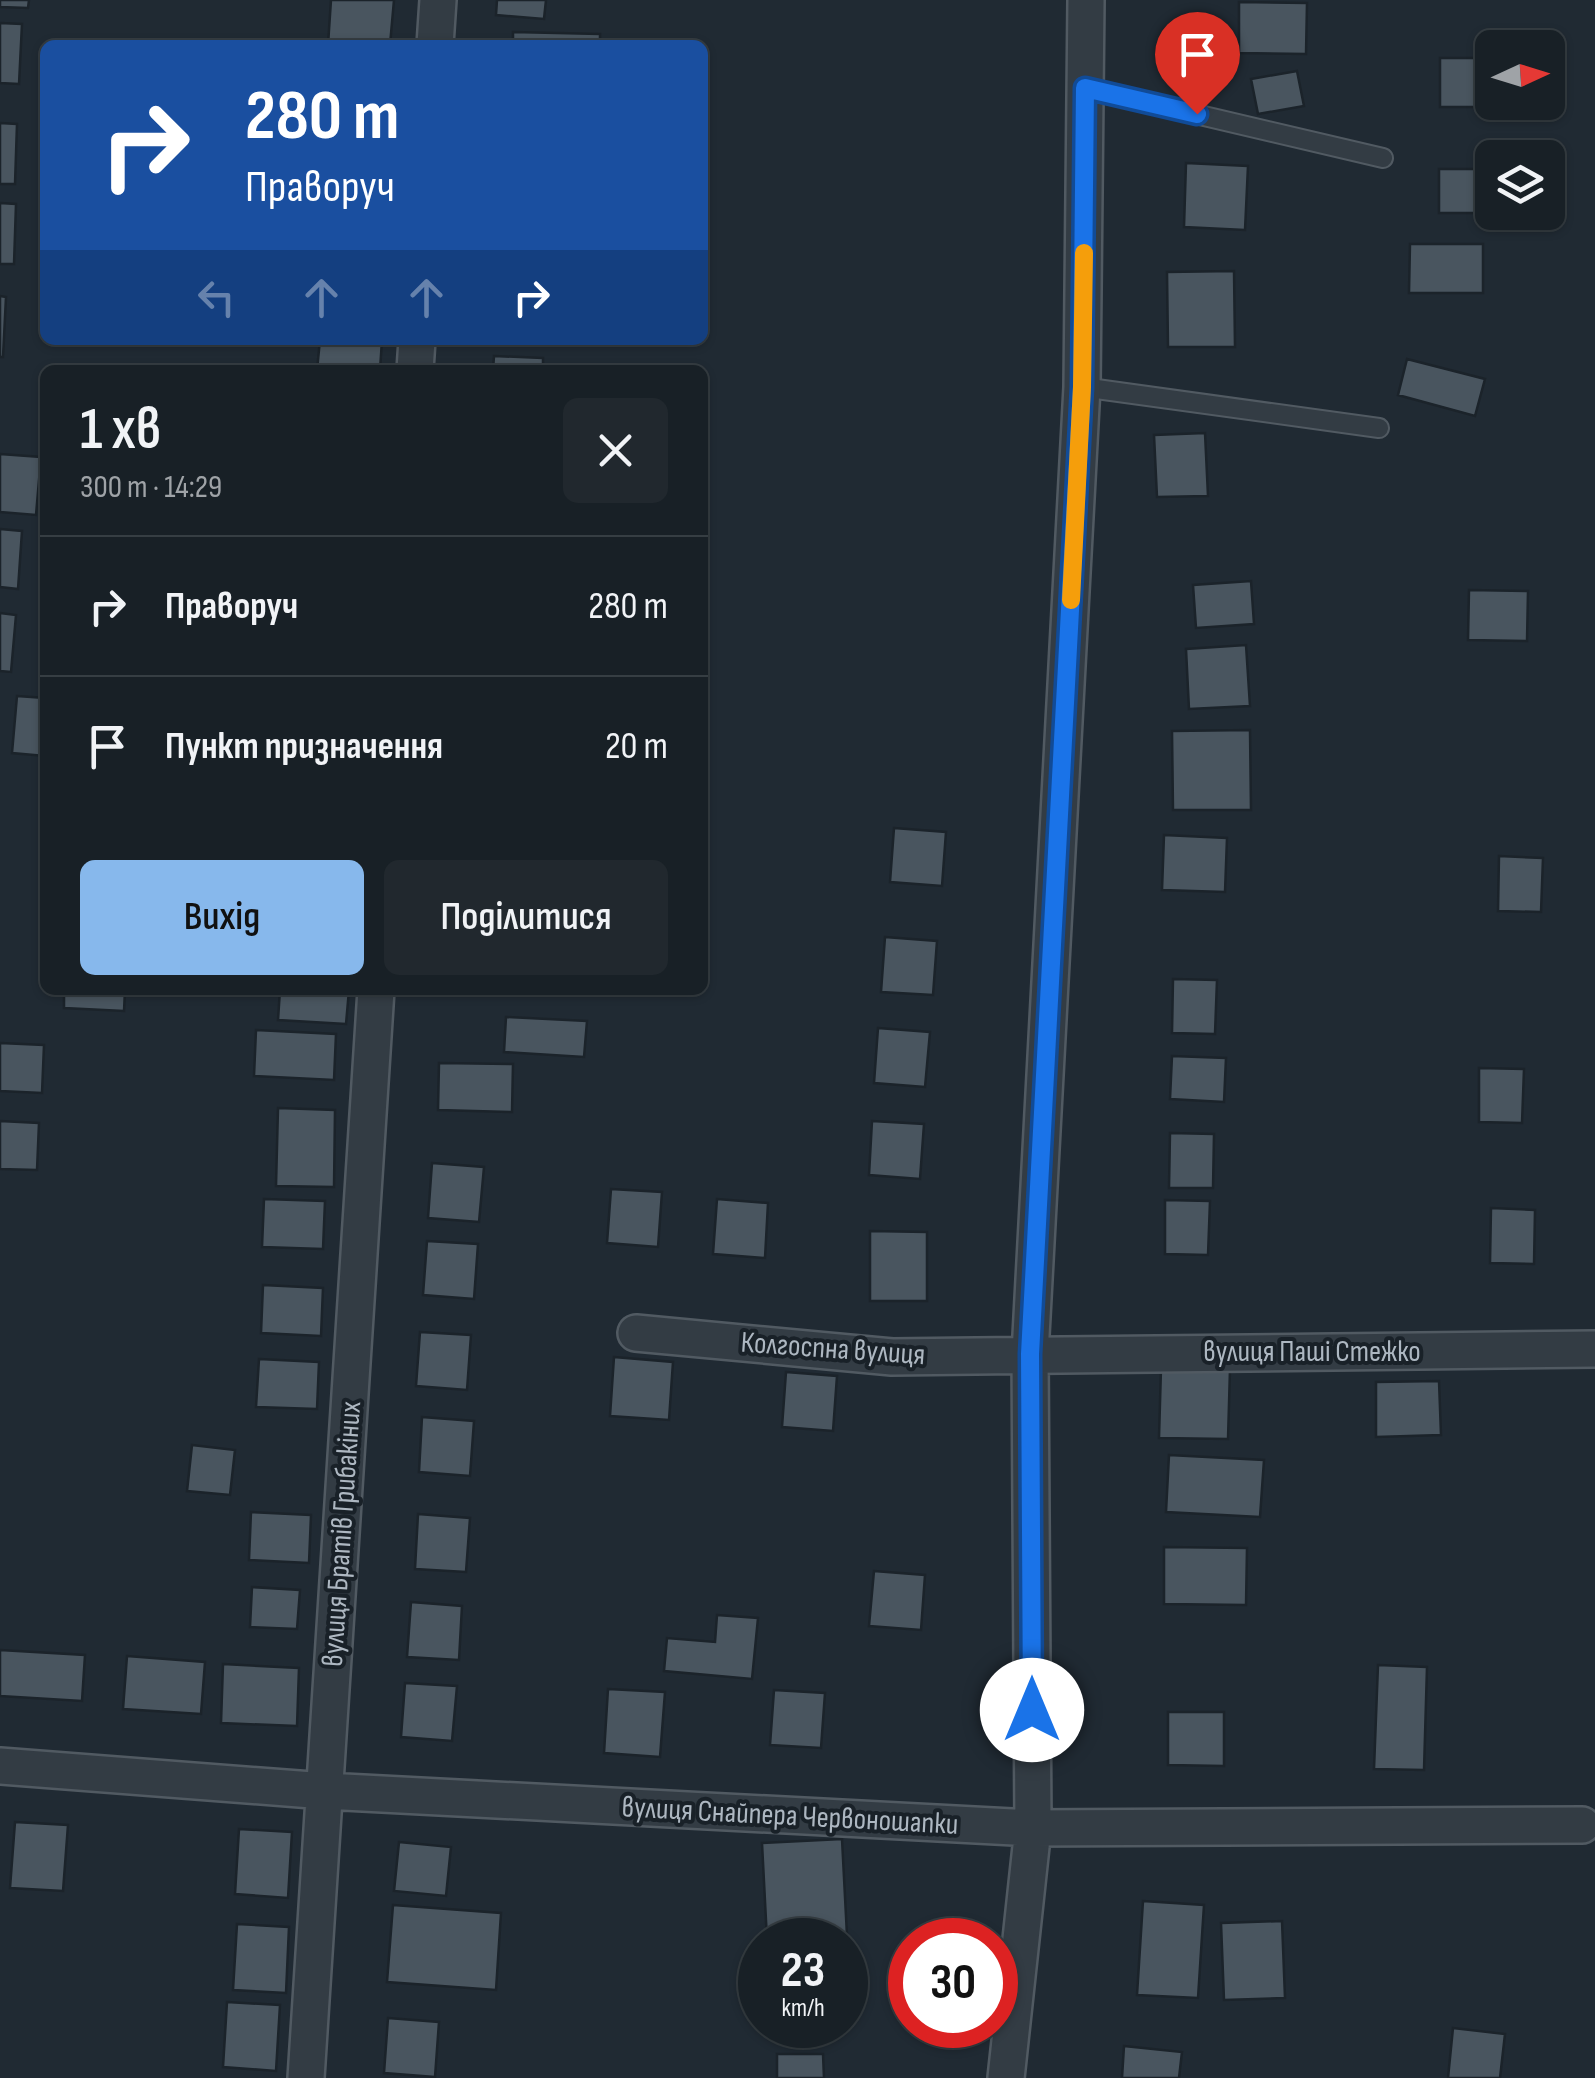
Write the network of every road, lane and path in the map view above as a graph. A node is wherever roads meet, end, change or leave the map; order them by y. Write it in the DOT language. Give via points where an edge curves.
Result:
graph roads {
  1 [pos="438,0"];
  2 [pos="1086,0"];
  3 [pos="435,40"];
  4 [pos="1085,88"];
  5 [pos="1382,158"];
  6 [pos="1082,387"];
  7 [pos="1379,428"];
  8 [pos="376,995"];
  9 [pos="636,1334"];
  10 [pos="1595,1349"];
  11 [pos="1030,1354"];
  12 [pos="0,1766"];
  13 [pos="325,1792"];
  14 [pos="1582,1826"];
  15 [pos="1033,1828"];
  16 [pos="306,2078"];
  17 [pos="1006,2078"];
  1 -- 3 [label="street"];
  2 -- 4 [label="street"];
  4 -- 5 [label="lane"];
  4 -- 6 [label="street"];
  6 -- 7 [label="lane"];
  6 -- 11 [label="street"];
  8 -- 13 [label="street, вулиця Братів Грибакіних"];
  9 -- 11 [label="street, Колгоспна вулиця" via="892,1357"];
  10 -- 11 [label="street, вулиця Паші Стежко"];
  11 -- 15 [label="street"];
  12 -- 13 [label="street, вулиця Снайпера Червоношапки"];
  13 -- 15 [label="street, вулиця Снайпера Червоношапки"];
  13 -- 16 [label="street, вулиця Братів Грибакіних"];
  14 -- 15 [label="street, вулиця Снайпера Червоношапки"];
  15 -- 17 [label="street"];
}
